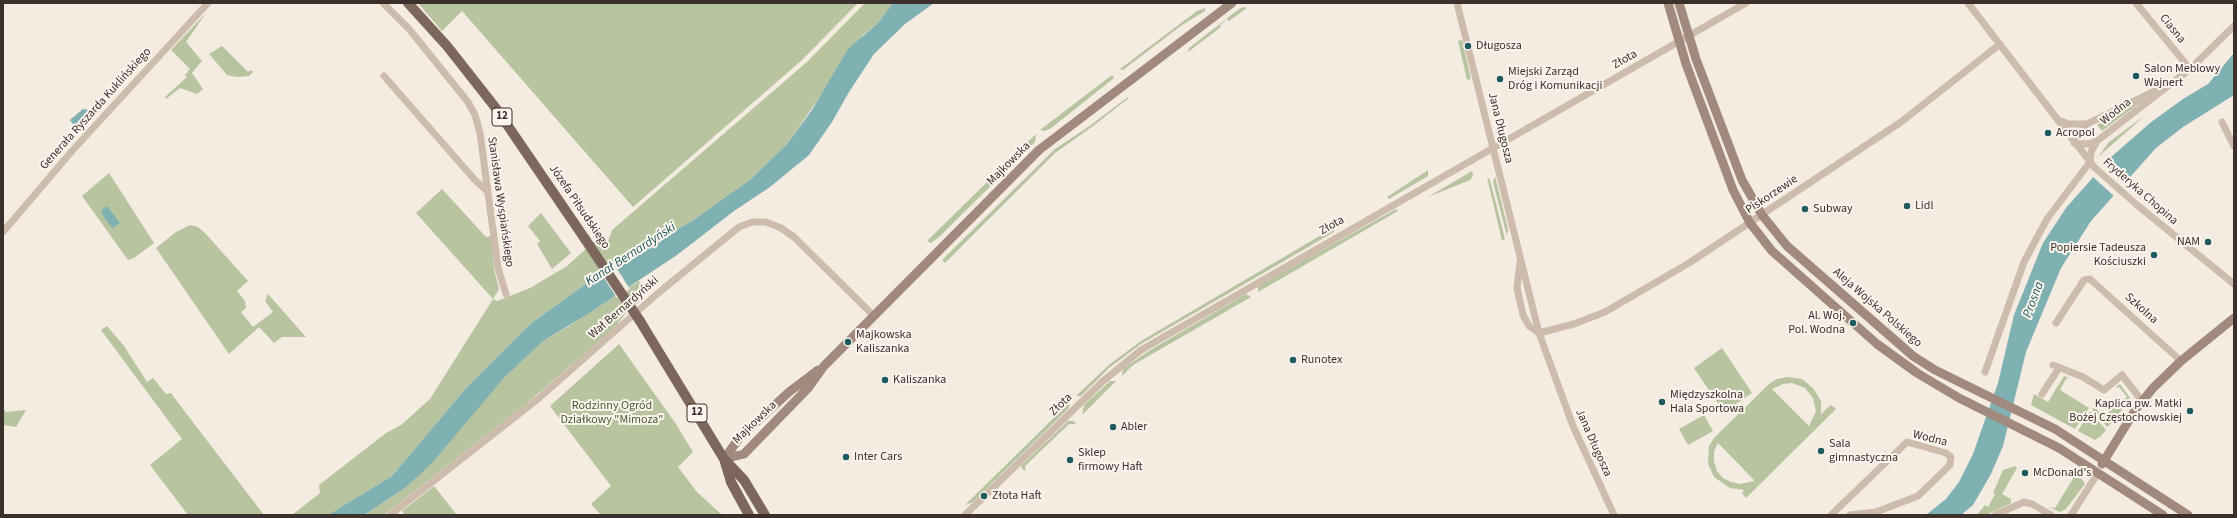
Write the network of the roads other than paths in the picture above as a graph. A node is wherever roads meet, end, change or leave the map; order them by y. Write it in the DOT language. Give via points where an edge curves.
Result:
graph roads {
  1 [pos="208,3"];
  2 [pos="383,3"];
  3 [pos="408,3"];
  4 [pos="1232,3"];
  5 [pos="1458,3"];
  6 [pos="1668,3"];
  7 [pos="1680,3"];
  8 [pos="1746,3"];
  9 [pos="1968,3"];
  10 [pos="2136,3"];
  11 [pos="2234,26"];
  12 [pos="1688,37"];
  13 [pos="1678,42"];
  14 [pos="2000,44"];
  15 [pos="2190,69"];
  16 [pos="384,76"];
  17 [pos="2168,85"];
  18 [pos="2057,120"];
  19 [pos="2222,122"];
  20 [pos="2087,124"];
  21 [pos="2097,141"];
  22 [pos="2074,143"];
  23 [pos="2234,146"];
  24 [pos="1494,149"];
  25 [pos="2092,165"];
  26 [pos="488,192"];
  27 [pos="1762,215"];
  28 [pos="1750,223"];
  29 [pos="3,232"];
  30 [pos="1520,258"];
  31 [pos="2234,284"];
  32 [pos="506,294"];
  33 [pos="874,316"];
  34 [pos="2234,318"];
  35 [pos="2056,323"];
  36 [pos="1539,333"];
  37 [pos="2181,361"];
  38 [pos="824,366"];
  39 [pos="1985,372"];
  40 [pos="2042,394"];
  41 [pos="2142,401"];
  42 [pos="724,458"];
  43 [pos="2104,460"];
  44 [pos="2098,473"];
  45 [pos="390,515"];
  46 [pos="749,515"];
  47 [pos="765,515"];
  48 [pos="965,515"];
  49 [pos="1614,515"];
  50 [pos="1831,515"];
  51 [pos="1850,515"];
  52 [pos="1995,515"];
  53 [pos="2051,515"];
  54 [pos="2071,515"];
  55 [pos="2163,515"];
  56 [pos="2188,515"];
  1 -- 29 [label="street, Generała Ryszarda Kuklińskiego" via="78,145"];
  2 -- 26 [label="street, Stanisława Wyspiańskiego" via="409,29 472,109 480,133"];
  3 -- 42 [label="main road, Józefa Piłsudskiego / 12, bridge" via="447,46 495,107 640,320"];
  4 -- 33 [label="main road, Majkowska" via="1049,141"];
  5 -- 24 [label="street, Jana Długosza"];
  6 -- 13 [label="main road, Aleja Wojska Polskiego"];
  7 -- 12 [label="main road, Aleja Wojska Polskiego"];
  8 -- 12 [label="street, Złota"];
  9 -- 14 [label="street, Fryderyka Chopina"];
  10 -- 15 [label="street, Ciasna"];
  11 -- 15 [label="street, Wodna"];
  12 -- 13 [label="street, Złota"];
  12 -- 27 [label="main road, Aleja Wojska Polskiego" via="1734,163"];
  13 -- 24 [label="street, Złota"];
  13 -- 28 [label="main road, Aleja Wojska Polskiego" via="1728,179"];
  14 -- 18 [label="street, Fryderyka Chopina"];
  14 -- 27 [label="street, Piskorzewie" via="1901,122"];
  15 -- 17 [label="street, Wodna"];
  16 -- 26 [label="street" via="479,185"];
  17 -- 20 [label="street, Wodna"];
  17 -- 21 [label="street, Wodna"];
  18 -- 20 [label="street" via="2069,124"];
  18 -- 22 [label="street, Fryderyka Chopina"];
  19 -- 23 [label="street"];
  20 -- 22 [label="street" via="2077,134"];
  21 -- 22 [label="street, Wodna" via="2088,144"];
  21 -- 25 [label="street, Wodna" via="2091,152"];
  22 -- 25 [label="street, Fryderyka Chopina"];
  24 -- 30 [label="street, Jana Długosza"];
  24 -- 48 [label="street, Złota" via="1381,210 1141,350 1102,382"];
  25 -- 31 [label="street, Fryderyka Chopina"];
  25 -- 39 [label="street, Wodna" via="2047,219 2032,245 2011,294"];
  26 -- 32 [label="street, Stanisława Wyspiańskiego" via="498,268"];
  27 -- 28 [label="street, Piskorzewie"];
  27 -- 43 [label="main road, Aleja Wojska Polskiego" via="1792,250 1900,346 1935,370 2061,432"];
  28 -- 36 [label="street, Piskorzewie" via="1605,312"];
  28 -- 44 [label="main road, Aleja Wojska Polskiego" via="1781,259 1877,344 1929,381 2048,442"];
  30 -- 36 [label="street, Jana Długosza"];
  30 -- 36 [label="street, Jana Długosza" via="1518,295 1527,323"];
  33 -- 38 [label="main road, Majkowska"];
  33 -- 45 [label="street, Wał Bernardyński" via="794,237 781,228 766,222 752,222 739,227 661,290 538,398"];
  34 -- 37 [label="main road"];
  35 -- 37 [label="street, Szkolna" via="2084,280 2093,280"];
  36 -- 49 [label="street, Jana Długosza" via="1573,426"];
  37 -- 41 [label="main road"];
  38 -- 42 [label="main road, Majkowska" via="789,392 744,432"];
  38 -- 42 [label="main road, Majkowska" via="809,387 744,454"];
  40 -- 41 [label="street" via="2056,366 2083,377 2104,390 2122,375"];
  41 -- 43 [label="main road"];
  42 -- 46 [label="main road, Józefa Piłsudskiego / 12" via="731,482"];
  42 -- 47 [label="main road, Józefa Piłsudskiego / 12" via="744,480"];
  43 -- 44 [label="main road"];
  43 -- 56 [label="main road, Aleja Wojska Polskiego"];
  44 -- 54 [label="street"];
  44 -- 55 [label="main road, Aleja Wojska Polskiego"];
  50 -- 51 [label="street, Wodna" via="1907,442 1946,453 1951,457 1950,465 1918,496 1876,512"];
  52 -- 53 [label="street" via="2024,502"];
}
